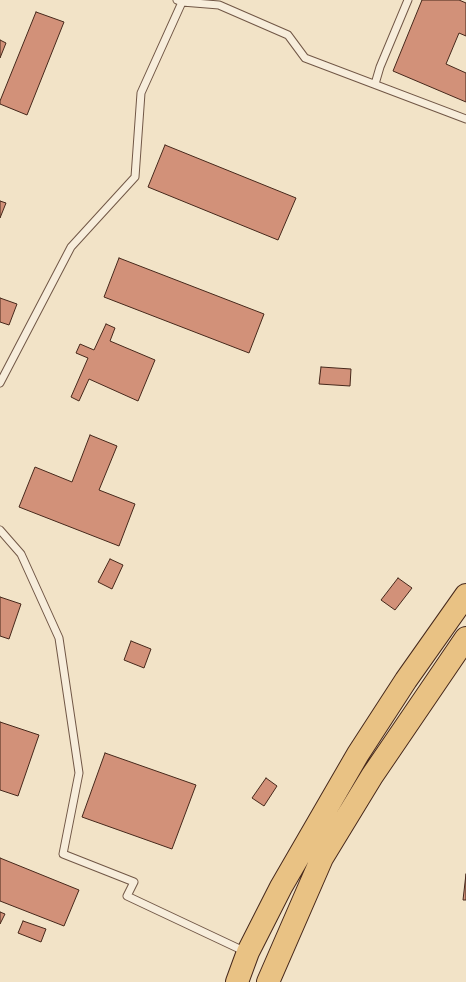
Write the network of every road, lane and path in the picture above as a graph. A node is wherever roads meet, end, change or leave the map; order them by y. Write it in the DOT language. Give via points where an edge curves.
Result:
graph roads {
  1 [pos="408,0"];
  2 [pos="181,1"];
  3 [pos="220,3"];
  4 [pos="375,84"];
  5 [pos="466,119"];
  6 [pos="0,384"];
  7 [pos="0,530"];
  8 [pos="466,595"];
  9 [pos="466,638"];
  10 [pos="248,952"];
  11 [pos="237,982"];
  12 [pos="268,982"];
  1 -- 4 [label="lane"];
  2 -- 3 [label="lane"];
  2 -- 6 [label="lane" via="141,93 135,177 71,247"];
  3 -- 4 [label="lane" via="288,36 305,58"];
  4 -- 5 [label="lane"];
  7 -- 10 [label="lane" via="21,554 59,638 79,773 63,854 134,882 127,896"];
  8 -- 10 [label="highway" via="358,754 281,887"];
  9 -- 12 [label="highway" via="372,776 322,858"];
  10 -- 11 [label="highway"];
}
